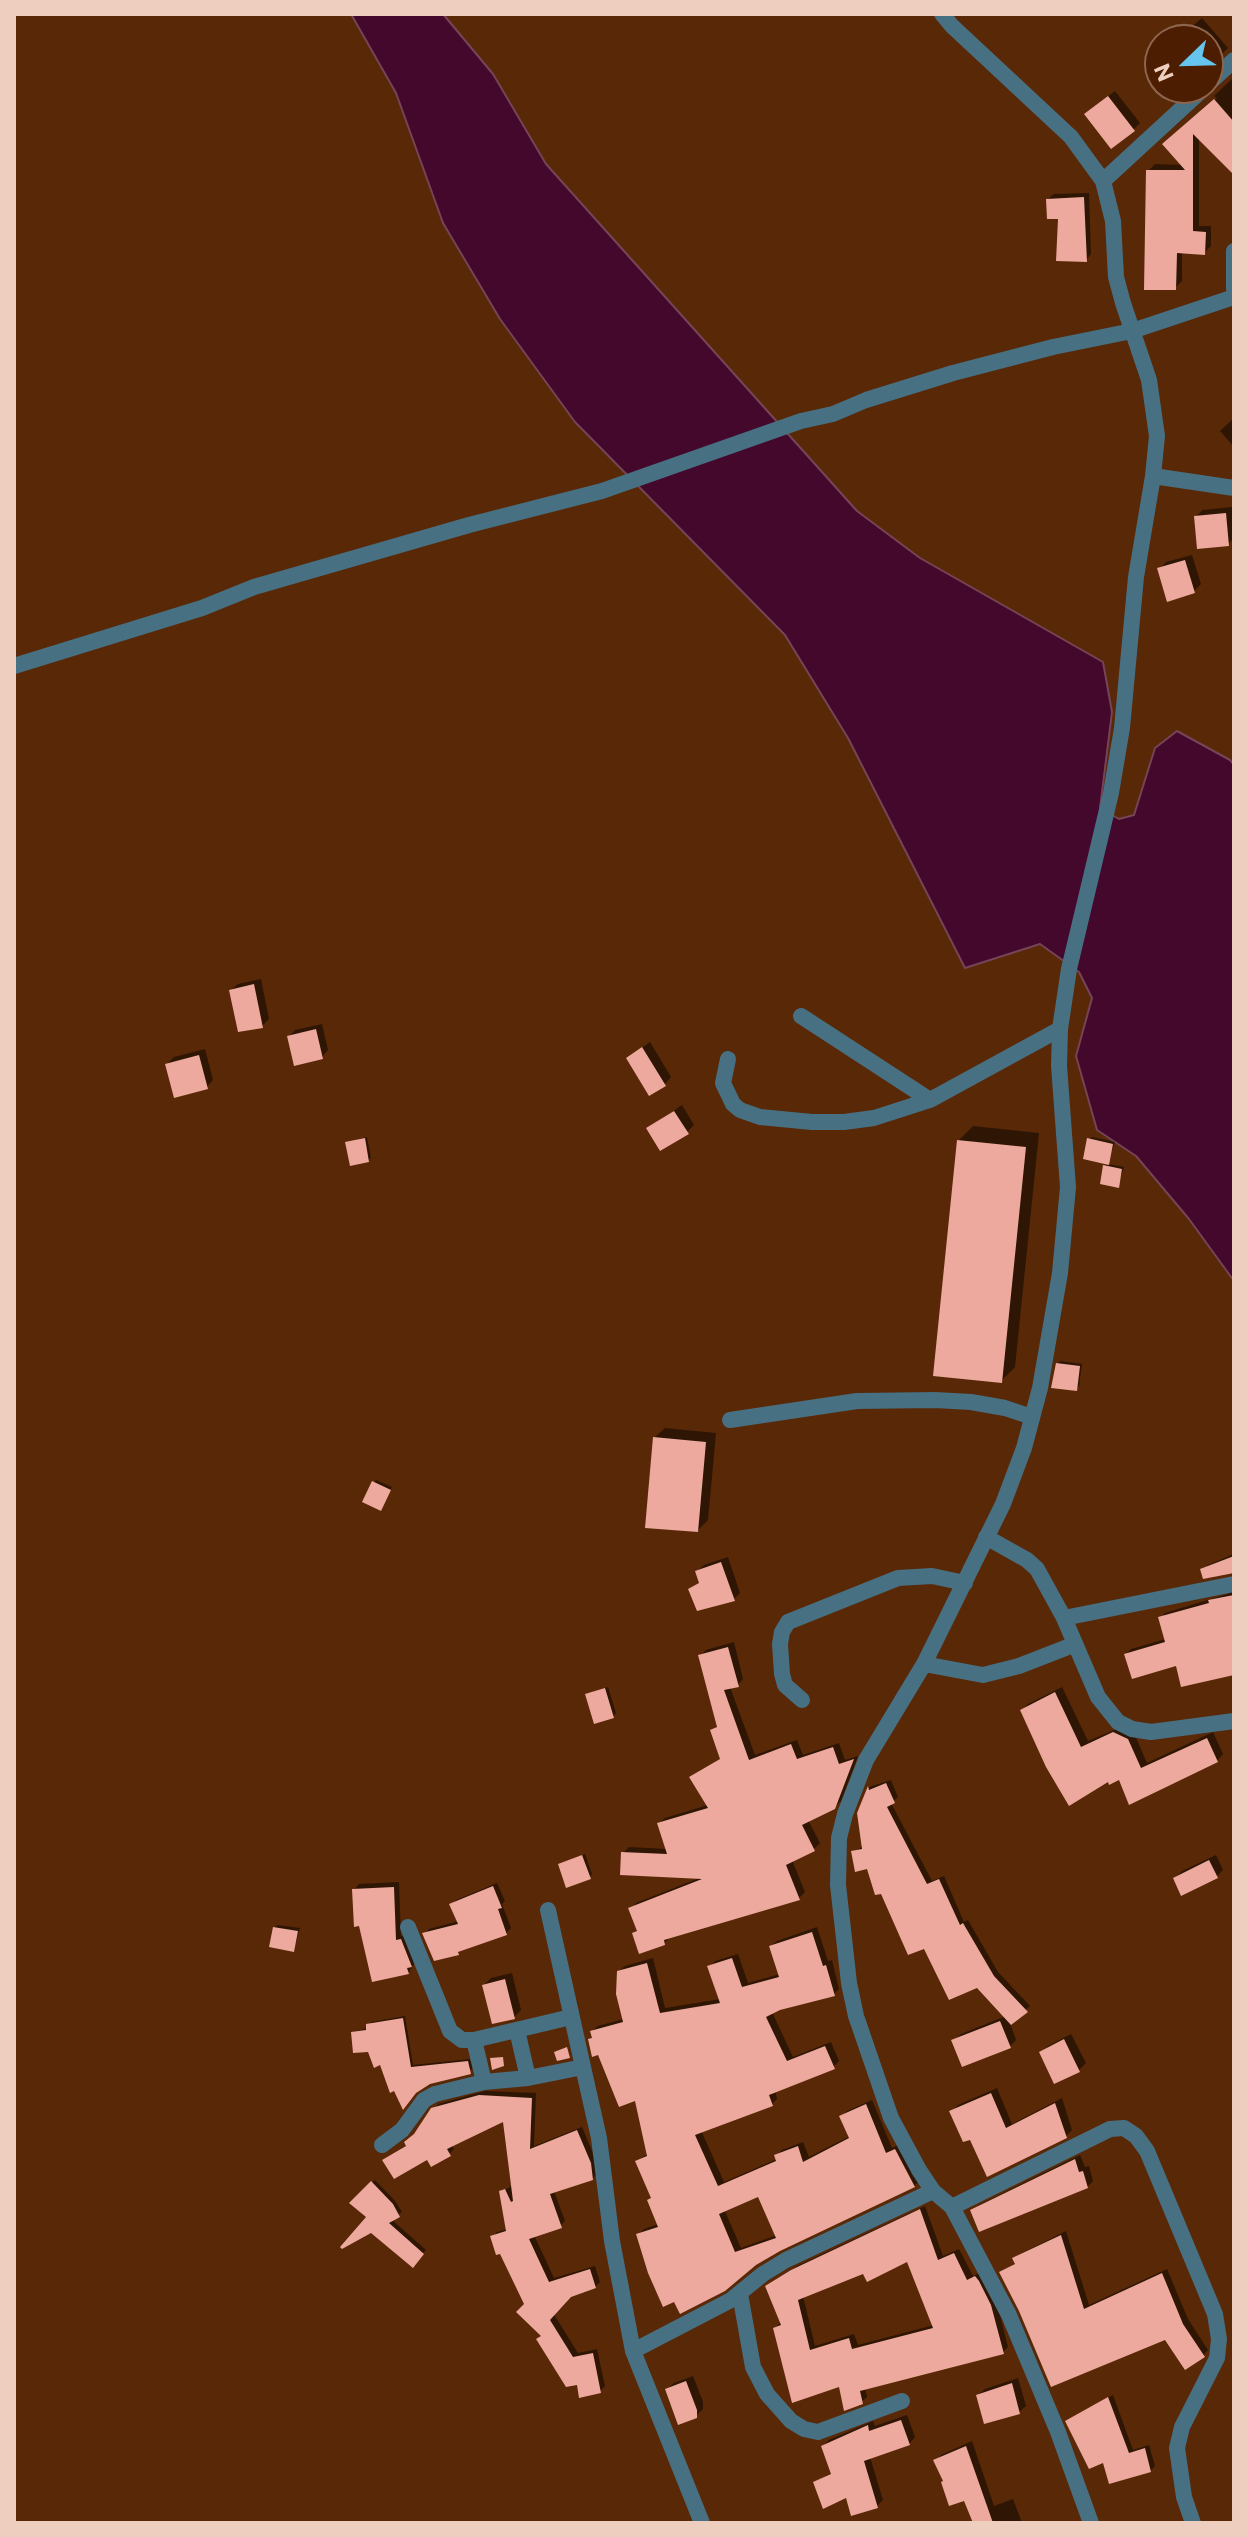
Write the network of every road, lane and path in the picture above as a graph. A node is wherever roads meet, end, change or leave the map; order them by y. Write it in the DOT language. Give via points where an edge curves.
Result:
graph roads {
  1 [pos="942,14"];
  2 [pos="1186,104"];
  3 [pos="1103,181"];
  4 [pos="1234,251"];
  5 [pos="1234,289"];
  6 [pos="1234,297"];
  7 [pos="1132,331"];
  8 [pos="1153,476"];
  9 [pos="1234,488"];
  10 [pos="14,666"];
  11 [pos="801,1016"];
  12 [pos="1060,1029"];
  13 [pos="728,1059"];
  14 [pos="930,1100"];
  15 [pos="1032,1417"];
  16 [pos="730,1420"];
  17 [pos="986,1537"];
  18 [pos="965,1583"];
  19 [pos="1234,1584"];
  20 [pos="1064,1618"];
  21 [pos="1073,1645"];
  22 [pos="924,1664"];
  23 [pos="802,1700"];
  24 [pos="1234,1721"];
  25 [pos="548,1910"];
  26 [pos="408,1927"];
  27 [pos="571,2017"];
  28 [pos="517,2030"];
  29 [pos="474,2040"];
  30 [pos="583,2067"];
  31 [pos="528,2078"];
  32 [pos="484,2082"];
  33 [pos="382,2145"];
  34 [pos="933,2191"];
  35 [pos="952,2207"];
  36 [pos="740,2294"];
  37 [pos="633,2351"];
  38 [pos="902,2401"];
  39 [pos="702,2523"];
  40 [pos="1091,2523"];
  41 [pos="1193,2523"];
  1 -- 3 [label="street" via="1071,137"];
  2 -- 3 [label="street"];
  3 -- 7 [label="street" via="1113,221 1116,277"];
  4 -- 5 [label="street"];
  6 -- 7 [label="street"];
  7 -- 8 [label="street" via="1155,410"];
  7 -- 10 [label="street" via="953,373 602,491 254,587"];
  8 -- 9 [label="street"];
  8 -- 12 [label="street" via="1136,577 1122,728"];
  11 -- 14 [label="street"];
  12 -- 14 [label="street"];
  12 -- 15 [label="street" via="1068,1187 1053,1319"];
  13 -- 14 [label="street" via="727,1094 740,1110 760,1117 844,1122"];
  15 -- 16 [label="street" via="983,1404 935,1400 857,1401"];
  15 -- 17 [label="street"];
  17 -- 18 [label="street"];
  17 -- 20 [label="street" via="1037,1569"];
  18 -- 22 [label="street"];
  18 -- 23 [label="street" via="932,1576 898,1578 788,1622 780,1644 782,1674 785,1685"];
  19 -- 20 [label="street"];
  20 -- 21 [label="street"];
  21 -- 22 [label="street" via="983,1675"];
  21 -- 24 [label="street" via="1108,1711 1132,1729 1151,1732"];
  22 -- 34 [label="street" via="866,1760 845,1814 837,1864 849,1983 867,2054 891,2118"];
  25 -- 27 [label="street"];
  26 -- 29 [label="street" via="450,2031 462,2040"];
  27 -- 28 [label="street"];
  27 -- 30 [label="street"];
  28 -- 29 [label="street"];
  28 -- 31 [label="street"];
  29 -- 32 [label="street"];
  30 -- 31 [label="street"];
  30 -- 37 [label="street"];
  31 -- 32 [label="street"];
  32 -- 33 [label="street" via="424,2100 402,2130"];
  34 -- 35 [label="street"];
  34 -- 36 [label="street" via="786,2260"];
  35 -- 40 [label="street" via="1009,2315"];
  35 -- 41 [label="street" via="1110,2129 1124,2128 1136,2136 1215,2314 1219,2339 1217,2358 1177,2448"];
  36 -- 37 [label="street"];
  36 -- 38 [label="street" via="753,2367 767,2394 791,2421 818,2432"];
  37 -- 39 [label="street"];
}
